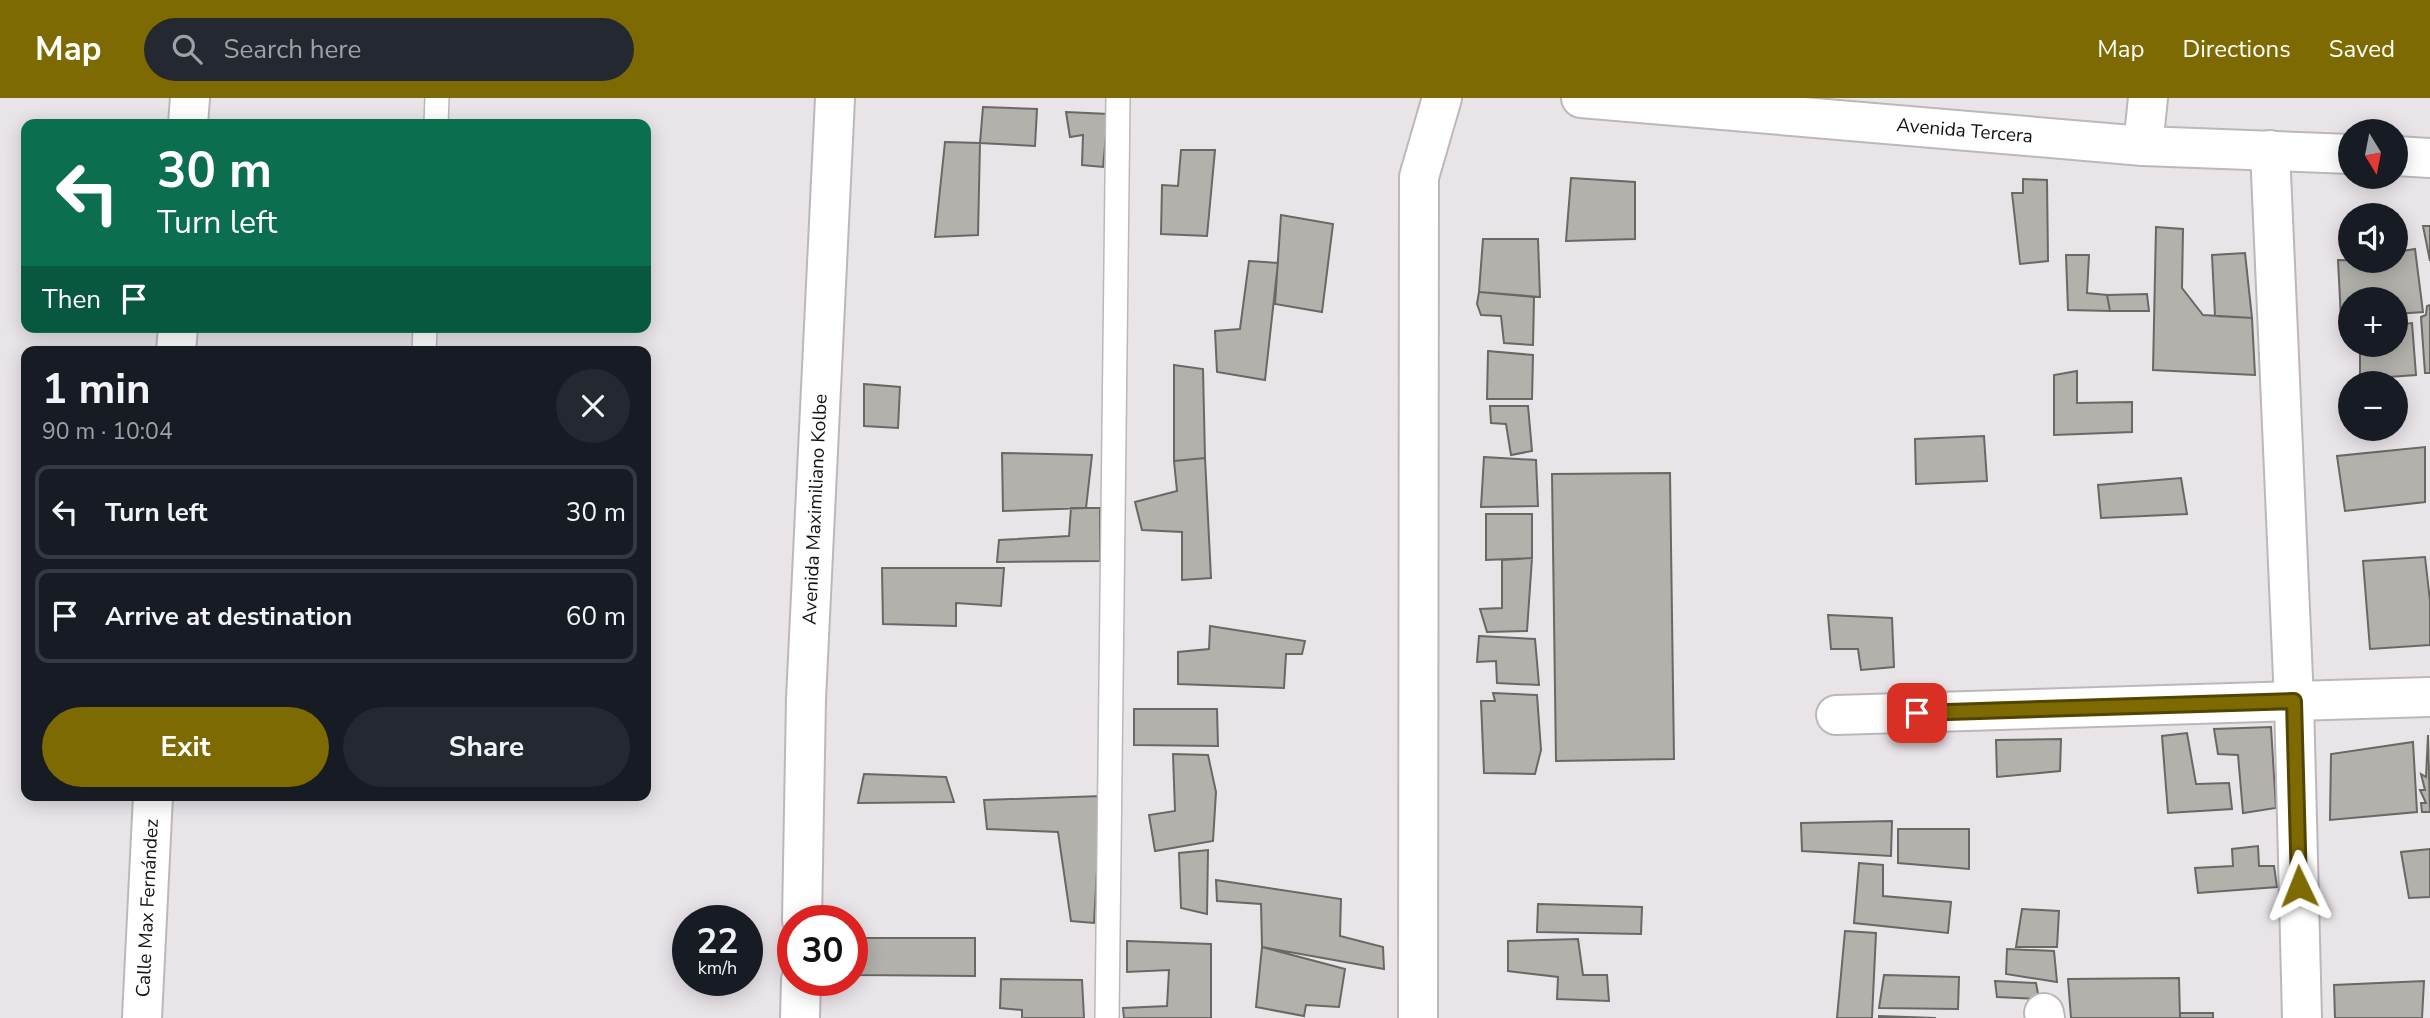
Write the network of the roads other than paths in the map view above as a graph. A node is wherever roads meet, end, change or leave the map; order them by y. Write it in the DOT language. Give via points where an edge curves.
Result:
graph roads {
  1 [pos="190,98"];
  2 [pos="437,98"];
  3 [pos="835,98"];
  4 [pos="1118,98"];
  5 [pos="1442,98"];
  6 [pos="1581,98"];
  7 [pos="2148,98"];
  8 [pos="188,119"];
  9 [pos="436,119"];
  10 [pos="2143,146"];
  11 [pos="2270,150"];
  12 [pos="2338,153"];
  13 [pos="2408,157"];
  14 [pos="2430,158"];
  15 [pos="2430,697"];
  16 [pos="2294,701"];
  17 [pos="1836,715"];
  18 [pos="153,801"];
  19 [pos="802,905"];
  20 [pos="801,996"];
  21 [pos="142,1018"];
  22 [pos="800,1018"];
  23 [pos="1107,1018"];
  24 [pos="1418,1018"];
  25 [pos="2302,1018"];
  1 -- 8 [label="street"];
  2 -- 9 [label="lane"];
  3 -- 19 [label="street, Avenida Maximiliano Kolbe" via="806,699"];
  4 -- 23 [label="lane"];
  5 -- 24 [label="street" via="1419,177"];
  6 -- 10 [label="street, Avenida Tercera"];
  7 -- 10 [label="street"];
  10 -- 11 [label="street, Avenida Tercera"];
  11 -- 12 [label="street, Avenida Tercera"];
  11 -- 16 [label="street"];
  13 -- 14 [label="street"];
  15 -- 16 [label="street"];
  16 -- 17 [label="street"];
  16 -- 25 [label="street"];
  18 -- 21 [label="street, Calle Max Fernández"];
  20 -- 22 [label="street"];
}
